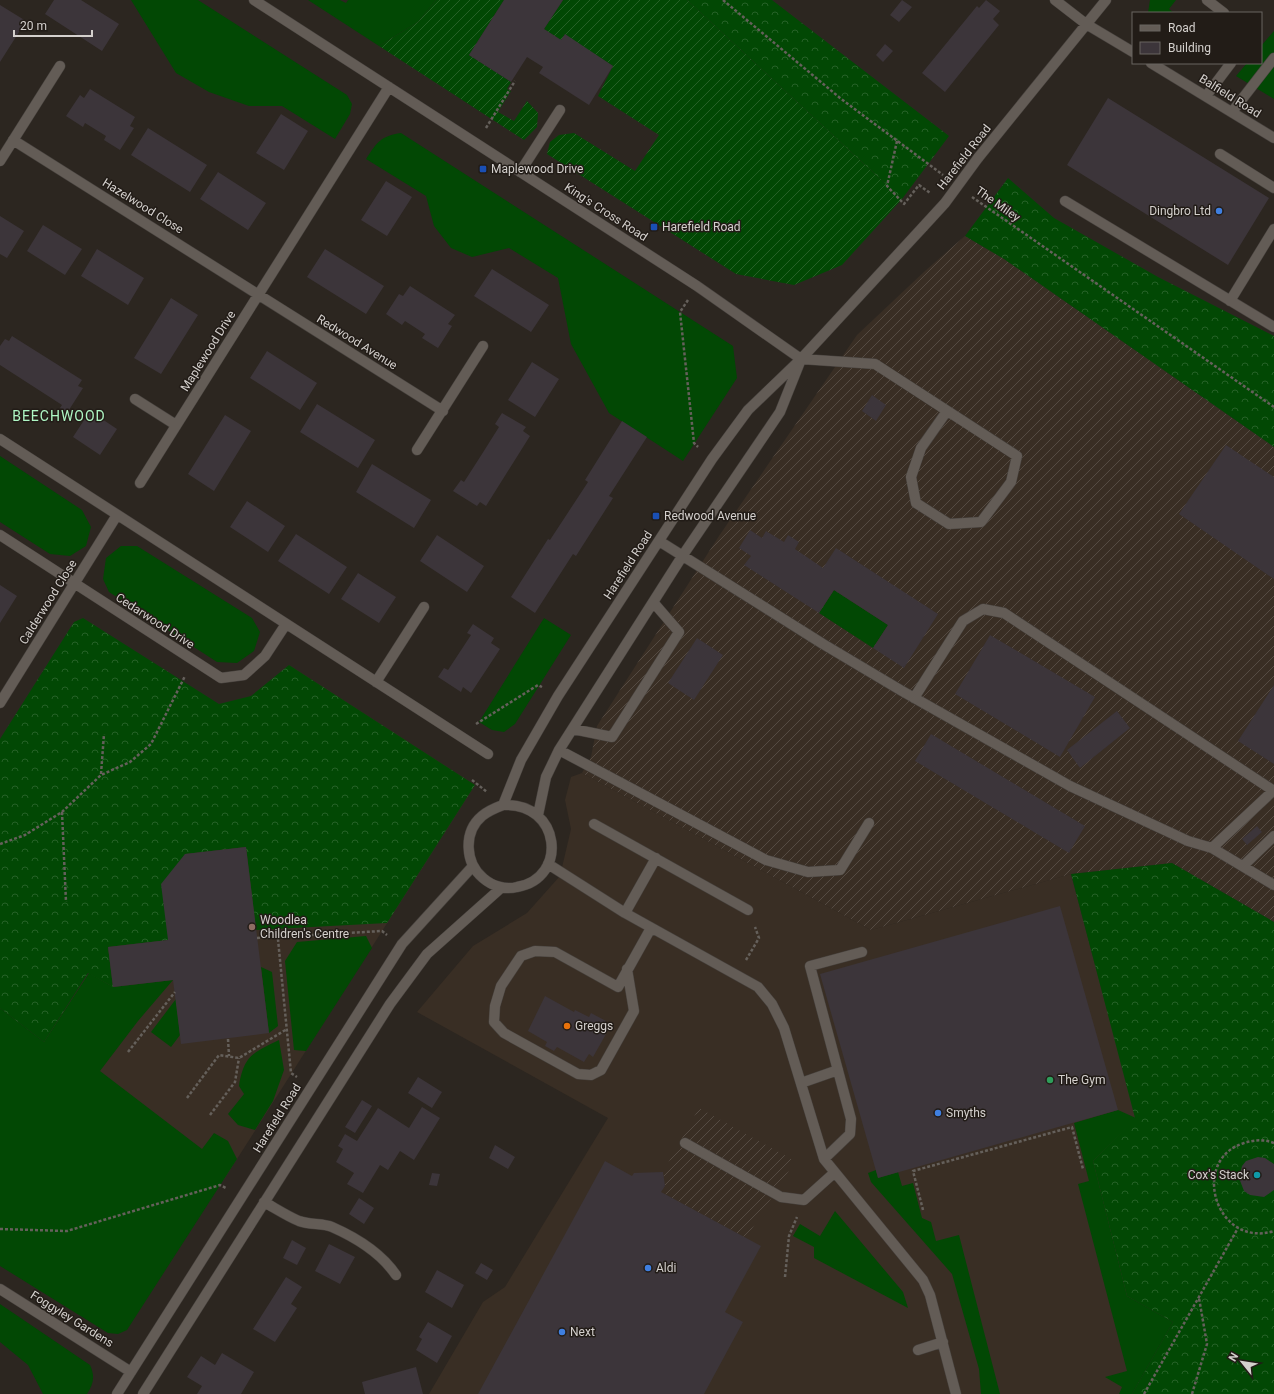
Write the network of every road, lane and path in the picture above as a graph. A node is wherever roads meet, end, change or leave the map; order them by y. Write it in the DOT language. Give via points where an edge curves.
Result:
graph roads {
  1 [pos="254,0"];
  2 [pos="723,0"];
  3 [pos="1055,0"];
  4 [pos="1106,0"];
  5 [pos="1207,0"];
  6 [pos="1223,12"];
  7 [pos="1086,24"];
  8 [pos="1132,51"];
  9 [pos="1274,58"];
  10 [pos="1153,64"];
  11 [pos="1230,64"];
  12 [pos="60,66"];
  13 [pos="515,81"];
  14 [pos="389,87"];
  15 [pos="1206,96"];
  16 [pos="560,110"];
  17 [pos="1232,112"];
  18 [pos="1274,138"];
  19 [pos="13,140"];
  20 [pos="897,141"];
  21 [pos="476,143"];
  22 [pos="1220,154"];
  23 [pos="0,161"];
  24 [pos="520,172"];
  25 [pos="945,177"];
  26 [pos="1274,188"];
  27 [pos="970,195"];
  28 [pos="1065,201"];
  29 [pos="945,203"];
  30 [pos="1274,229"];
  31 [pos="697,286"];
  32 [pos="259,295"];
  33 [pos="1230,301"];
  34 [pos="1274,328"];
  35 [pos="483,346"];
  36 [pos="801,359"];
  37 [pos="135,399"];
  38 [pos="1274,407"];
  39 [pos="442,411"];
  40 [pos="947,411"];
  41 [pos="176,425"];
  42 [pos="0,439"];
  43 [pos="417,450"];
  44 [pos="712,459"];
  45 [pos="140,483"];
  46 [pos="117,515"];
  47 [pos="0,536"];
  48 [pos="659,541"];
  49 [pos="683,555"];
  50 [pos="75,584"];
  51 [pos="653,602"];
  52 [pos="424,607"];
  53 [pos="286,624"];
  54 [pos="194,662"];
  55 [pos="376,682"];
  56 [pos="558,696"];
  57 [pos="914,698"];
  58 [pos="0,703"];
  59 [pos="573,729"];
  60 [pos="104,734"];
  61 [pos="459,736"];
  62 [pos="560,750"];
  63 [pos="488,754"];
  64 [pos="101,775"];
  65 [pos="1274,791"];
  66 [pos="503,805"];
  67 [pos="62,812"];
  68 [pos="538,815"];
  69 [pos="869,823"];
  70 [pos="594,824"];
  71 [pos="1274,836"];
  72 [pos="0,844"];
  73 [pos="1212,848"];
  74 [pos="656,858"];
  75 [pos="548,864"];
  76 [pos="473,866"];
  77 [pos="1243,866"];
  78 [pos="1274,885"];
  79 [pos="501,888"];
  80 [pos="66,902"];
  81 [pos="748,910"];
  82 [pos="625,914"];
  83 [pos="651,928"];
  84 [pos="277,929"];
  85 [pos="278,936"];
  86 [pos="257,938"];
  87 [pos="402,944"];
  88 [pos="862,952"];
  89 [pos="627,969"];
  90 [pos="738,975"];
  91 [pos="175,992"];
  92 [pos="287,1029"];
  93 [pos="228,1039"];
  94 [pos="128,1052"];
  95 [pos="229,1056"];
  96 [pos="239,1058"];
  97 [pos="838,1070"];
  98 [pos="801,1083"];
  99 [pos="312,1087"];
  100 [pos="187,1098"];
  101 [pos="210,1115"];
  102 [pos="685,1142"];
  103 [pos="1274,1142"];
  104 [pos="824,1159"];
  105 [pos="1083,1169"];
  106 [pos="834,1173"];
  107 [pos="241,1198"];
  108 [pos="804,1200"];
  109 [pos="264,1202"];
  110 [pos="923,1210"];
  111 [pos="1238,1228"];
  112 [pos="0,1229"];
  113 [pos="1274,1231"];
  114 [pos="396,1275"];
  115 [pos="785,1277"];
  116 [pos="0,1289"];
  117 [pos="1199,1298"];
  118 [pos="943,1342"];
  119 [pos="918,1350"];
  120 [pos="131,1372"];
  121 [pos="955,1393"];
  122 [pos="117,1394"];
  123 [pos="143,1394"];
  124 [pos="1144,1394"];
  125 [pos="1192,1394"];
  1 -- 14 [label="street, King's Cross Road"];
  2 -- 20 [label="path" via="840,98"];
  3 -- 7 [label="street"];
  4 -- 7 [label="street, Harefield Road"];
  5 -- 6 [label="street"];
  7 -- 8 [label="street"];
  7 -- 29 [label="street, Harefield Road, bridge"];
  9 -- 17 [label="street"];
  10 -- 15 [label="street, Balfield Road"];
  11 -- 15 [label="street"];
  12 -- 19 [label="street"];
  13 -- 21 [label="path"];
  14 -- 21 [label="street, King's Cross Road"];
  14 -- 32 [label="street, Maplewood Drive"];
  15 -- 17 [label="street, Balfield Road"];
  16 -- 24 [label="street"];
  17 -- 18 [label="street, Balfield Road"];
  19 -- 23 [label="street"];
  19 -- 32 [label="street, Hazelwood Close"];
  20 -- 25 [label="path"];
  20 -- 29 [label="path" via="887,186 904,204 919,185"];
  21 -- 24 [label="street, King's Cross Road"];
  22 -- 26 [label="street"];
  24 -- 31 [label="street, King's Cross Road"];
  27 -- 38 [label="path, The Miley"];
  28 -- 33 [label="street"];
  29 -- 36 [label="street, Harefield Road, bridge"];
  30 -- 33 [label="street"];
  31 -- 36 [label="street, King's Cross Road"];
  31 -- 44 [label="path" via="680,312 694,443"];
  32 -- 39 [label="street, Redwood Avenue"];
  32 -- 41 [label="street, Maplewood Drive"];
  33 -- 34 [label="street"];
  35 -- 39 [label="street"];
  36 -- 40 [label="street" via="875,364"];
  36 -- 44 [label="street, Harefield Road" via="748,410"];
  36 -- 49 [label="street, Harefield Road" via="780,412"];
  37 -- 41 [label="street"];
  39 -- 43 [label="street"];
  40 -- 40 [label="street" via="1017,456 1011,482 981,522 949,524 916,503 911,477 918,455"];
  41 -- 45 [label="street, Maplewood Drive"];
  42 -- 46 [label="street"];
  44 -- 48 [label="street, Harefield Road"];
  46 -- 50 [label="street, Calderwood Close"];
  46 -- 53 [label="street"];
  47 -- 50 [label="street, Cedarwood Drive"];
  48 -- 49 [label="street"];
  48 -- 56 [label="street, Harefield Road"];
  49 -- 51 [label="street, Harefield Road"];
  49 -- 57 [label="street" via="822,644"];
  50 -- 54 [label="street, Cedarwood Drive"];
  50 -- 58 [label="street, Calderwood Close"];
  51 -- 59 [label="street, Harefield Road"];
  51 -- 59 [label="street" via="679,632 612,737"];
  52 -- 55 [label="street"];
  53 -- 54 [label="street, Cedarwood Drive" via="265,656 244,675 221,678"];
  53 -- 55 [label="street"];
  54 -- 64 [label="path" via="182,680 151,744 130,762"];
  55 -- 61 [label="street"];
  56 -- 61 [label="path" via="538,685"];
  56 -- 66 [label="street, Harefield Road" via="521,760"];
  57 -- 65 [label="street" via="963,621 983,609 1004,613"];
  57 -- 73 [label="street" via="1070,786 1188,841"];
  59 -- 62 [label="street, Harefield Road"];
  60 -- 64 [label="path"];
  61 -- 63 [label="street"];
  62 -- 68 [label="street, Harefield Road" via="546,777"];
  62 -- 69 [label="street" via="766,860 808,872 840,870"];
  64 -- 67 [label="path"];
  65 -- 73 [label="street"];
  66 -- 68 [label="street" via="521,806"];
  66 -- 76 [label="street" via="480,817 473,828 469,840 469,853"];
  67 -- 72 [label="path" via="25,836"];
  67 -- 80 [label="path"];
  68 -- 75 [label="street" via="546,825 551,838 552,852"];
  70 -- 74 [label="street"];
  71 -- 77 [label="street"];
  73 -- 77 [label="street"];
  74 -- 81 [label="street"];
  74 -- 82 [label="street"];
  75 -- 79 [label="street" via="534,882 518,887"];
  75 -- 82 [label="street"];
  76 -- 79 [label="street" via="484,880"];
  76 -- 87 [label="street, Harefield Road"];
  77 -- 78 [label="street"];
  79 -- 109 [label="street" via="427,954 390,1004"];
  81 -- 90 [label="path" via="759,938"];
  82 -- 83 [label="street"];
  83 -- 89 [label="street"];
  83 -- 90 [label="street"];
  84 -- 85 [label="path"];
  85 -- 86 [label="path"];
  85 -- 87 [label="path" via="382,931"];
  85 -- 92 [label="path"];
  87 -- 99 [label="street, Harefield Road"];
  88 -- 97 [label="street" via="810,966"];
  89 -- 89 [label="street" via="634,1011 601,1070 591,1075 578,1074 504,1033 494,1022 495,1006 501,986 521,956 535,951 555,952 618,987"];
  90 -- 98 [label="street" via="758,987 772,1004 784,1028"];
  91 -- 94 [label="path"];
  92 -- 96 [label="path"];
  92 -- 99 [label="path" via="292,1073"];
  93 -- 95 [label="path"];
  95 -- 96 [label="path"];
  95 -- 100 [label="path" via="219,1054"];
  96 -- 101 [label="path" via="235,1082"];
  97 -- 98 [label="street"];
  97 -- 104 [label="street" via="851,1119 850,1134"];
  98 -- 104 [label="street"];
  99 -- 107 [label="street, Harefield Road"];
  102 -- 108 [label="street" via="781,1197"];
  103 -- 111 [label="path" via="1254,1140 1240,1145 1228,1153 1219,1165 1214,1179 1218,1207"];
  104 -- 106 [label="street"];
  105 -- 110 [label="path" via="1072,1127 913,1171"];
  106 -- 108 [label="street"];
  106 -- 118 [label="street" via="922,1280 930,1295"];
  107 -- 112 [label="path" via="220,1185 67,1231"];
  107 -- 120 [label="street, Harefield Road"];
  108 -- 115 [label="path" via="789,1236"];
  109 -- 114 [label="street" via="298,1220 331,1227 375,1251 386,1260"];
  109 -- 123 [label="street"];
  111 -- 113 [label="path" via="1252,1233"];
  111 -- 117 [label="path"];
  116 -- 120 [label="street, Foggyley Gardens"];
  117 -- 124 [label="path"];
  117 -- 125 [label="path" via="1207,1344"];
  118 -- 119 [label="street"];
  118 -- 121 [label="street"];
  120 -- 122 [label="street, Harefield Road"];
}
